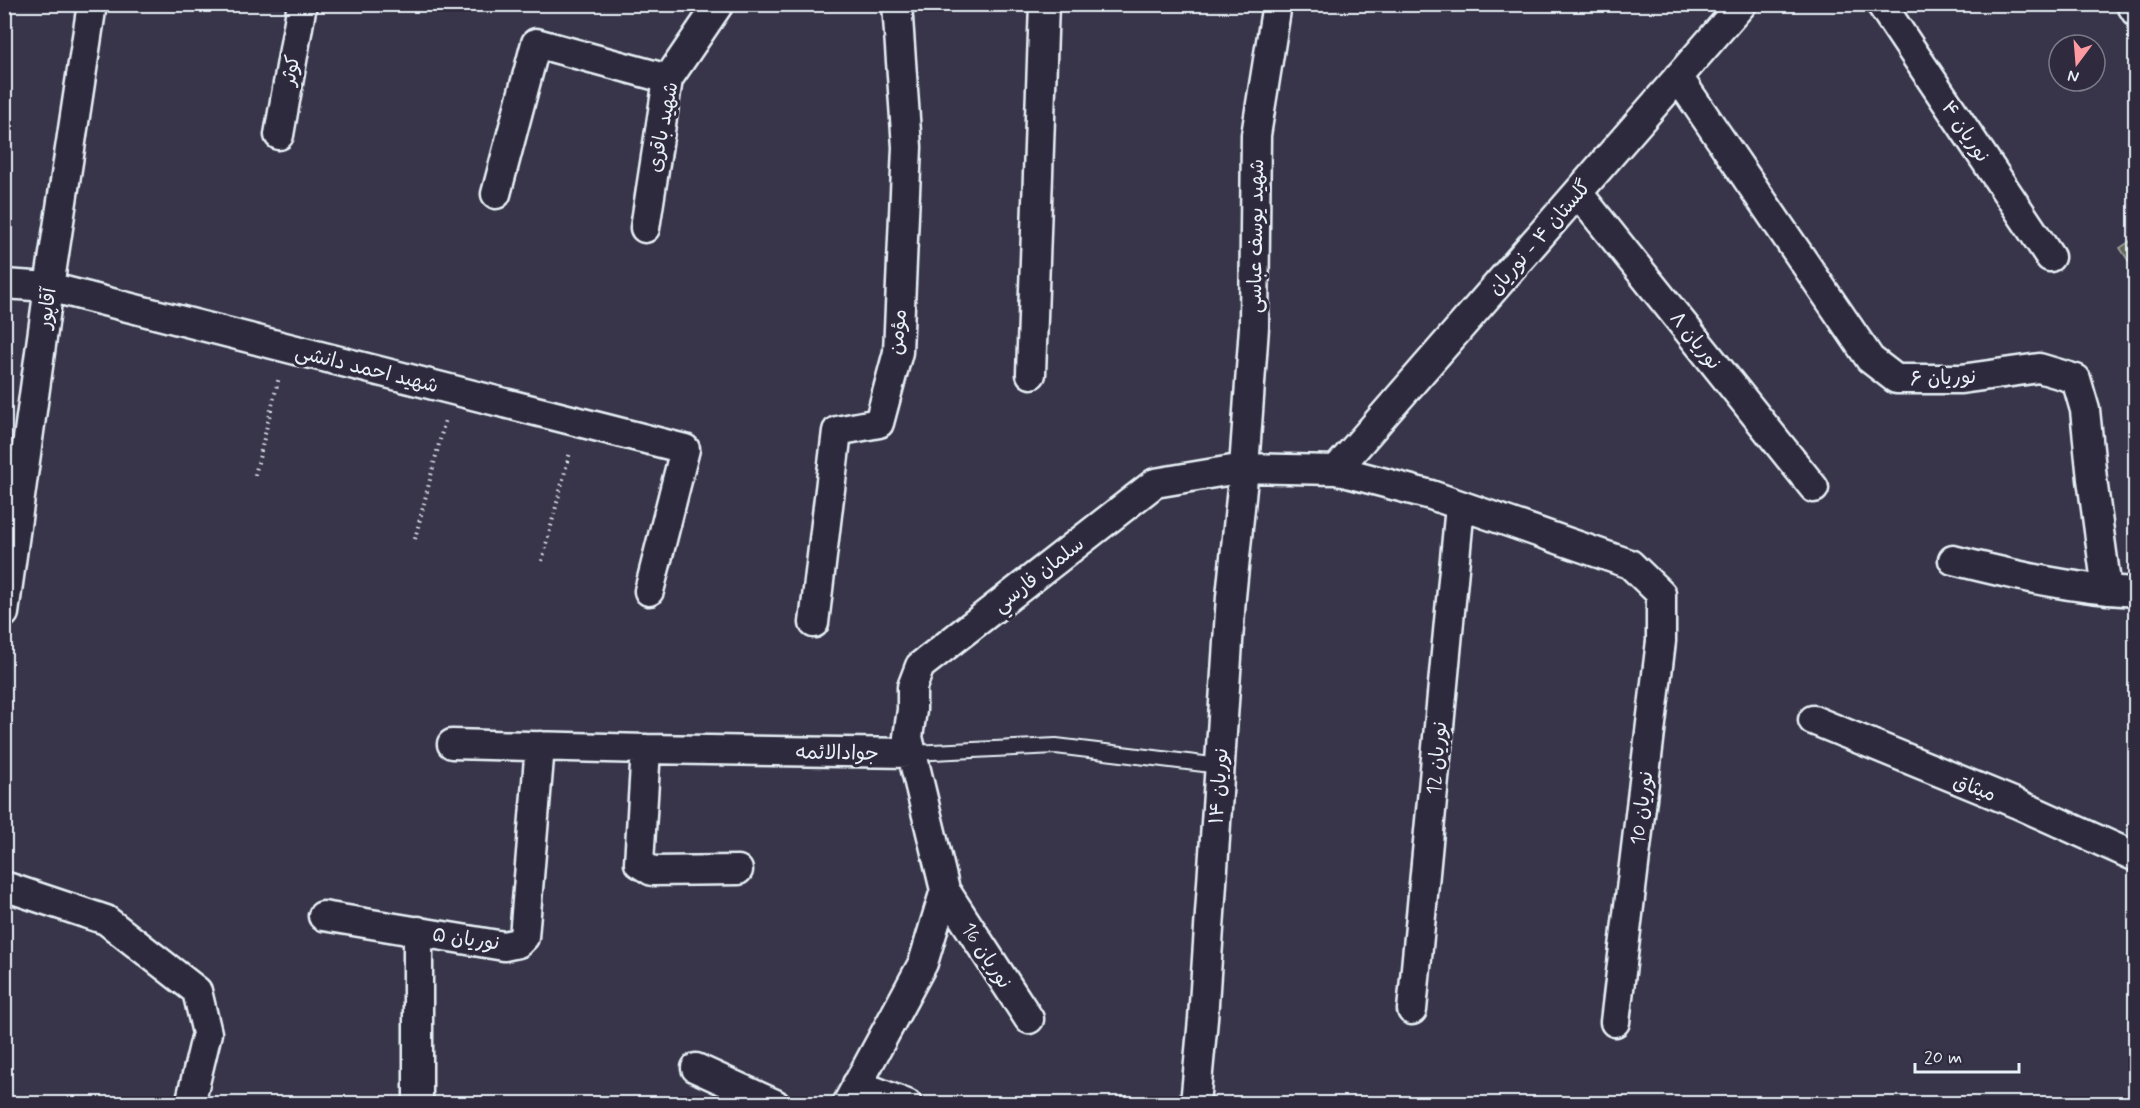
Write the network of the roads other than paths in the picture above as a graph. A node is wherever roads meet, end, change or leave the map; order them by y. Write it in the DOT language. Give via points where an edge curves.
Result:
graph roads {
  1 [pos="92,4"];
  2 [pos="302,4"];
  3 [pos="719,4"];
  4 [pos="897,4"];
  5 [pos="1044,4"];
  6 [pos="1277,4"];
  7 [pos="1742,4"];
  8 [pos="1881,4"];
  9 [pos="2131,4"];
  10 [pos="2136,12"];
  11 [pos="1678,77"];
  12 [pos="668,79"];
  13 [pos="279,135"];
  14 [pos="1578,193"];
  15 [pos="496,194"];
  16 [pos="645,228"];
  17 [pos="2050,257"];
  18 [pos="4,284"];
  19 [pos="49,287"];
  20 [pos="1031,374"];
  21 [pos="1244,468"];
  22 [pos="1336,470"];
  23 [pos="1814,488"];
  24 [pos="1460,506"];
  25 [pos="1953,560"];
  26 [pos="2107,590"];
  27 [pos="649,591"];
  28 [pos="2136,592"];
  29 [pos="1661,594"];
  30 [pos="4,613"];
  31 [pos="814,623"];
  32 [pos="1814,720"];
  33 [pos="452,744"];
  34 [pos="540,746"];
  35 [pos="646,749"];
  36 [pos="912,753"];
  37 [pos="1220,766"];
  38 [pos="2136,857"];
  39 [pos="738,870"];
  40 [pos="4,886"];
  41 [pos="945,890"];
  42 [pos="323,916"];
  43 [pos="418,931"];
  44 [pos="1412,1010"];
  45 [pos="1029,1020"];
  46 [pos="1615,1022"];
  47 [pos="696,1068"];
  48 [pos="852,1094"];
  49 [pos="190,1104"];
  50 [pos="418,1104"];
  51 [pos="776,1104"];
  52 [pos="907,1104"];
  53 [pos="1195,1104"];
  1 -- 19 [label="street, آقاپور"];
  2 -- 13 [label="street, کوثر"];
  3 -- 12 [label="street, شهید باقری"];
  4 -- 31 [label="street, مؤمن" via="907,147 898,352 879,423 837,431"];
  5 -- 20 [label="street"];
  6 -- 21 [label="street, شهید یوسف عباسی" via="1256,135 1254,327"];
  7 -- 11 [label="street, گلستان ۴ - نوریان"];
  8 -- 17 [label="street, نوریان ۴"];
  9 -- 10 [label="street"];
  11 -- 14 [label="street, گلستان ۴ - نوریان"];
  11 -- 26 [label="street, نوریان ۶" via="1870,359 1896,379 1961,379 2039,368 2076,379 2085,410"];
  12 -- 15 [label="street" via="536,44"];
  12 -- 16 [label="street, شهید باقری"];
  14 -- 22 [label="street, گلستان ۴ - نوریان"];
  14 -- 23 [label="street, نوریان ۸"];
  18 -- 19 [label="street, شهید احمد دانشی"];
  19 -- 27 [label="street, شهید احمد دانشی" via="685,449"];
  19 -- 30 [label="street, آقاپور"];
  21 -- 22 [label="street, سلمان فارسي"];
  21 -- 36 [label="street, سلمان فارسي" via="1155,483 920,666 912,687 908,737"];
  21 -- 37 [label="street, نوریان ۱۴"];
  22 -- 24 [label="street, سلمان فارسي"];
  24 -- 29 [label="street, سلمان فارسي" via="1630,564"];
  24 -- 44 [label="street, نوریان 12"];
  25 -- 26 [label="street" via="2044,582"];
  26 -- 28 [label="street"];
  29 -- 46 [label="street, نوریان 10" via="1661,641"];
  32 -- 38 [label="street, ميثاق"];
  33 -- 34 [label="street, جوادالائمه"];
  34 -- 35 [label="street, جوادالائمه"];
  34 -- 43 [label="street, نوریان ۵" via="524,936 518,943 504,946"];
  35 -- 36 [label="street, جوادالائمه"];
  35 -- 39 [label="street" via="639,863 652,872"];
  36 -- 37 [label="lane, جوادالائمه" via="1056,746"];
  36 -- 41 [label="street, سلمان فارسي"];
  37 -- 53 [label="street, نوریان ۱۴"];
  40 -- 49 [label="street" via="106,921 197,991 207,1034"];
  41 -- 45 [label="street, نوریان 16"];
  41 -- 48 [label="street" via="923,963"];
  42 -- 43 [label="street, نوریان ۵"];
  43 -- 50 [label="street"];
  47 -- 51 [label="street"];
  48 -- 52 [label="street"];
}
